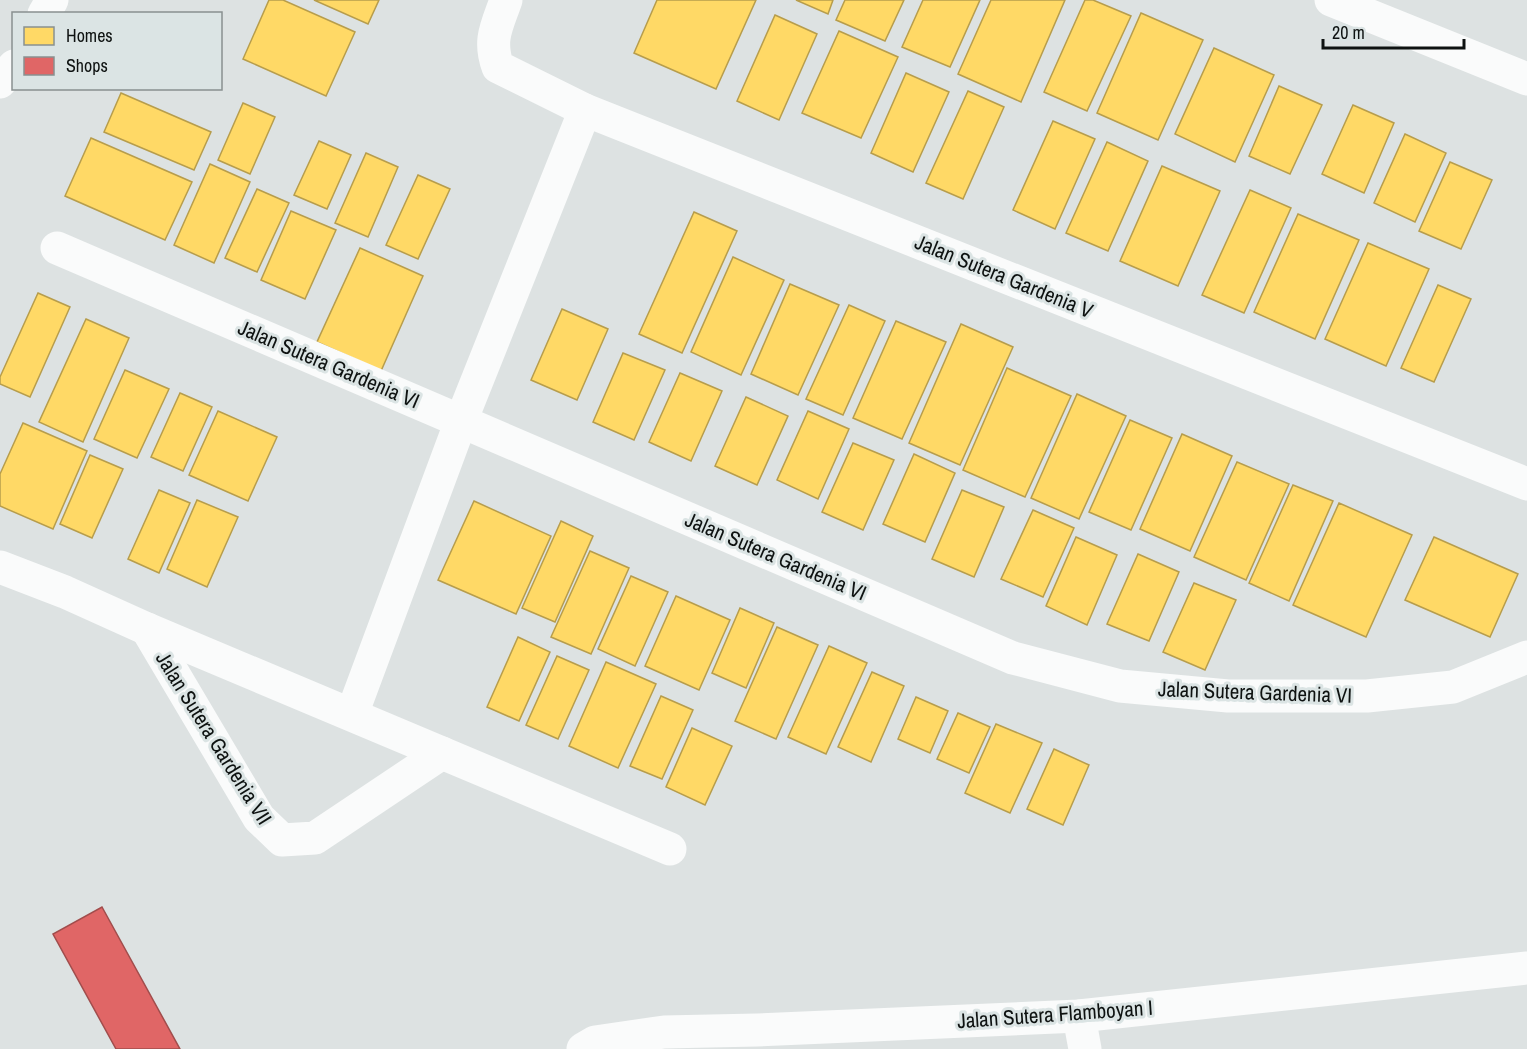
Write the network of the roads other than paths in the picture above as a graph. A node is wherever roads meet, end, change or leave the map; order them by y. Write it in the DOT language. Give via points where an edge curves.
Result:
graph roads {
  1 [pos="506,0"];
  2 [pos="1331,0"];
  3 [pos="12,68"];
  4 [pos="1527,79"];
  5 [pos="0,82"];
  6 [pos="585,110"];
  7 [pos="57,248"];
  8 [pos="461,421"];
  9 [pos="1527,484"];
  10 [pos="0,567"];
  11 [pos="147,629"];
  12 [pos="1527,657"];
  13 [pos="352,714"];
  14 [pos="442,753"];
  15 [pos="670,849"];
  16 [pos="1527,968"];
  17 [pos="1079,1016"];
  18 [pos="583,1049"];
  19 [pos="1084,1049"];
  1 -- 6 [label="street, Jalan Sutera Gardenia V" via="493,37 498,67"];
  2 -- 4 [label="street"];
  3 -- 5 [label="street"];
  6 -- 8 [label="street"];
  6 -- 9 [label="street, Jalan Sutera Gardenia V"];
  7 -- 8 [label="street, Jalan Sutera Gardenia VI"];
  8 -- 12 [label="street, Jalan Sutera Gardenia VI" via="1013,658 1120,686 1228,696 1367,696 1454,687"];
  8 -- 13 [label="street"];
  10 -- 11 [label="street, Jalan Sutera Gardenia VII"];
  11 -- 13 [label="street, Jalan Sutera Gardenia VII"];
  11 -- 14 [label="street, Jalan Sutera Gardenia VII" via="259,818 282,840 315,838"];
  13 -- 14 [label="street, Jalan Sutera Gardenia VII"];
  14 -- 15 [label="street, Jalan Sutera Gardenia VII"];
  16 -- 17 [label="street, Jalan Sutera Flamboyan I"];
  17 -- 18 [label="street, Jalan Sutera Flamboyan I" via="664,1032 595,1042"];
  17 -- 19 [label="street"];
}
